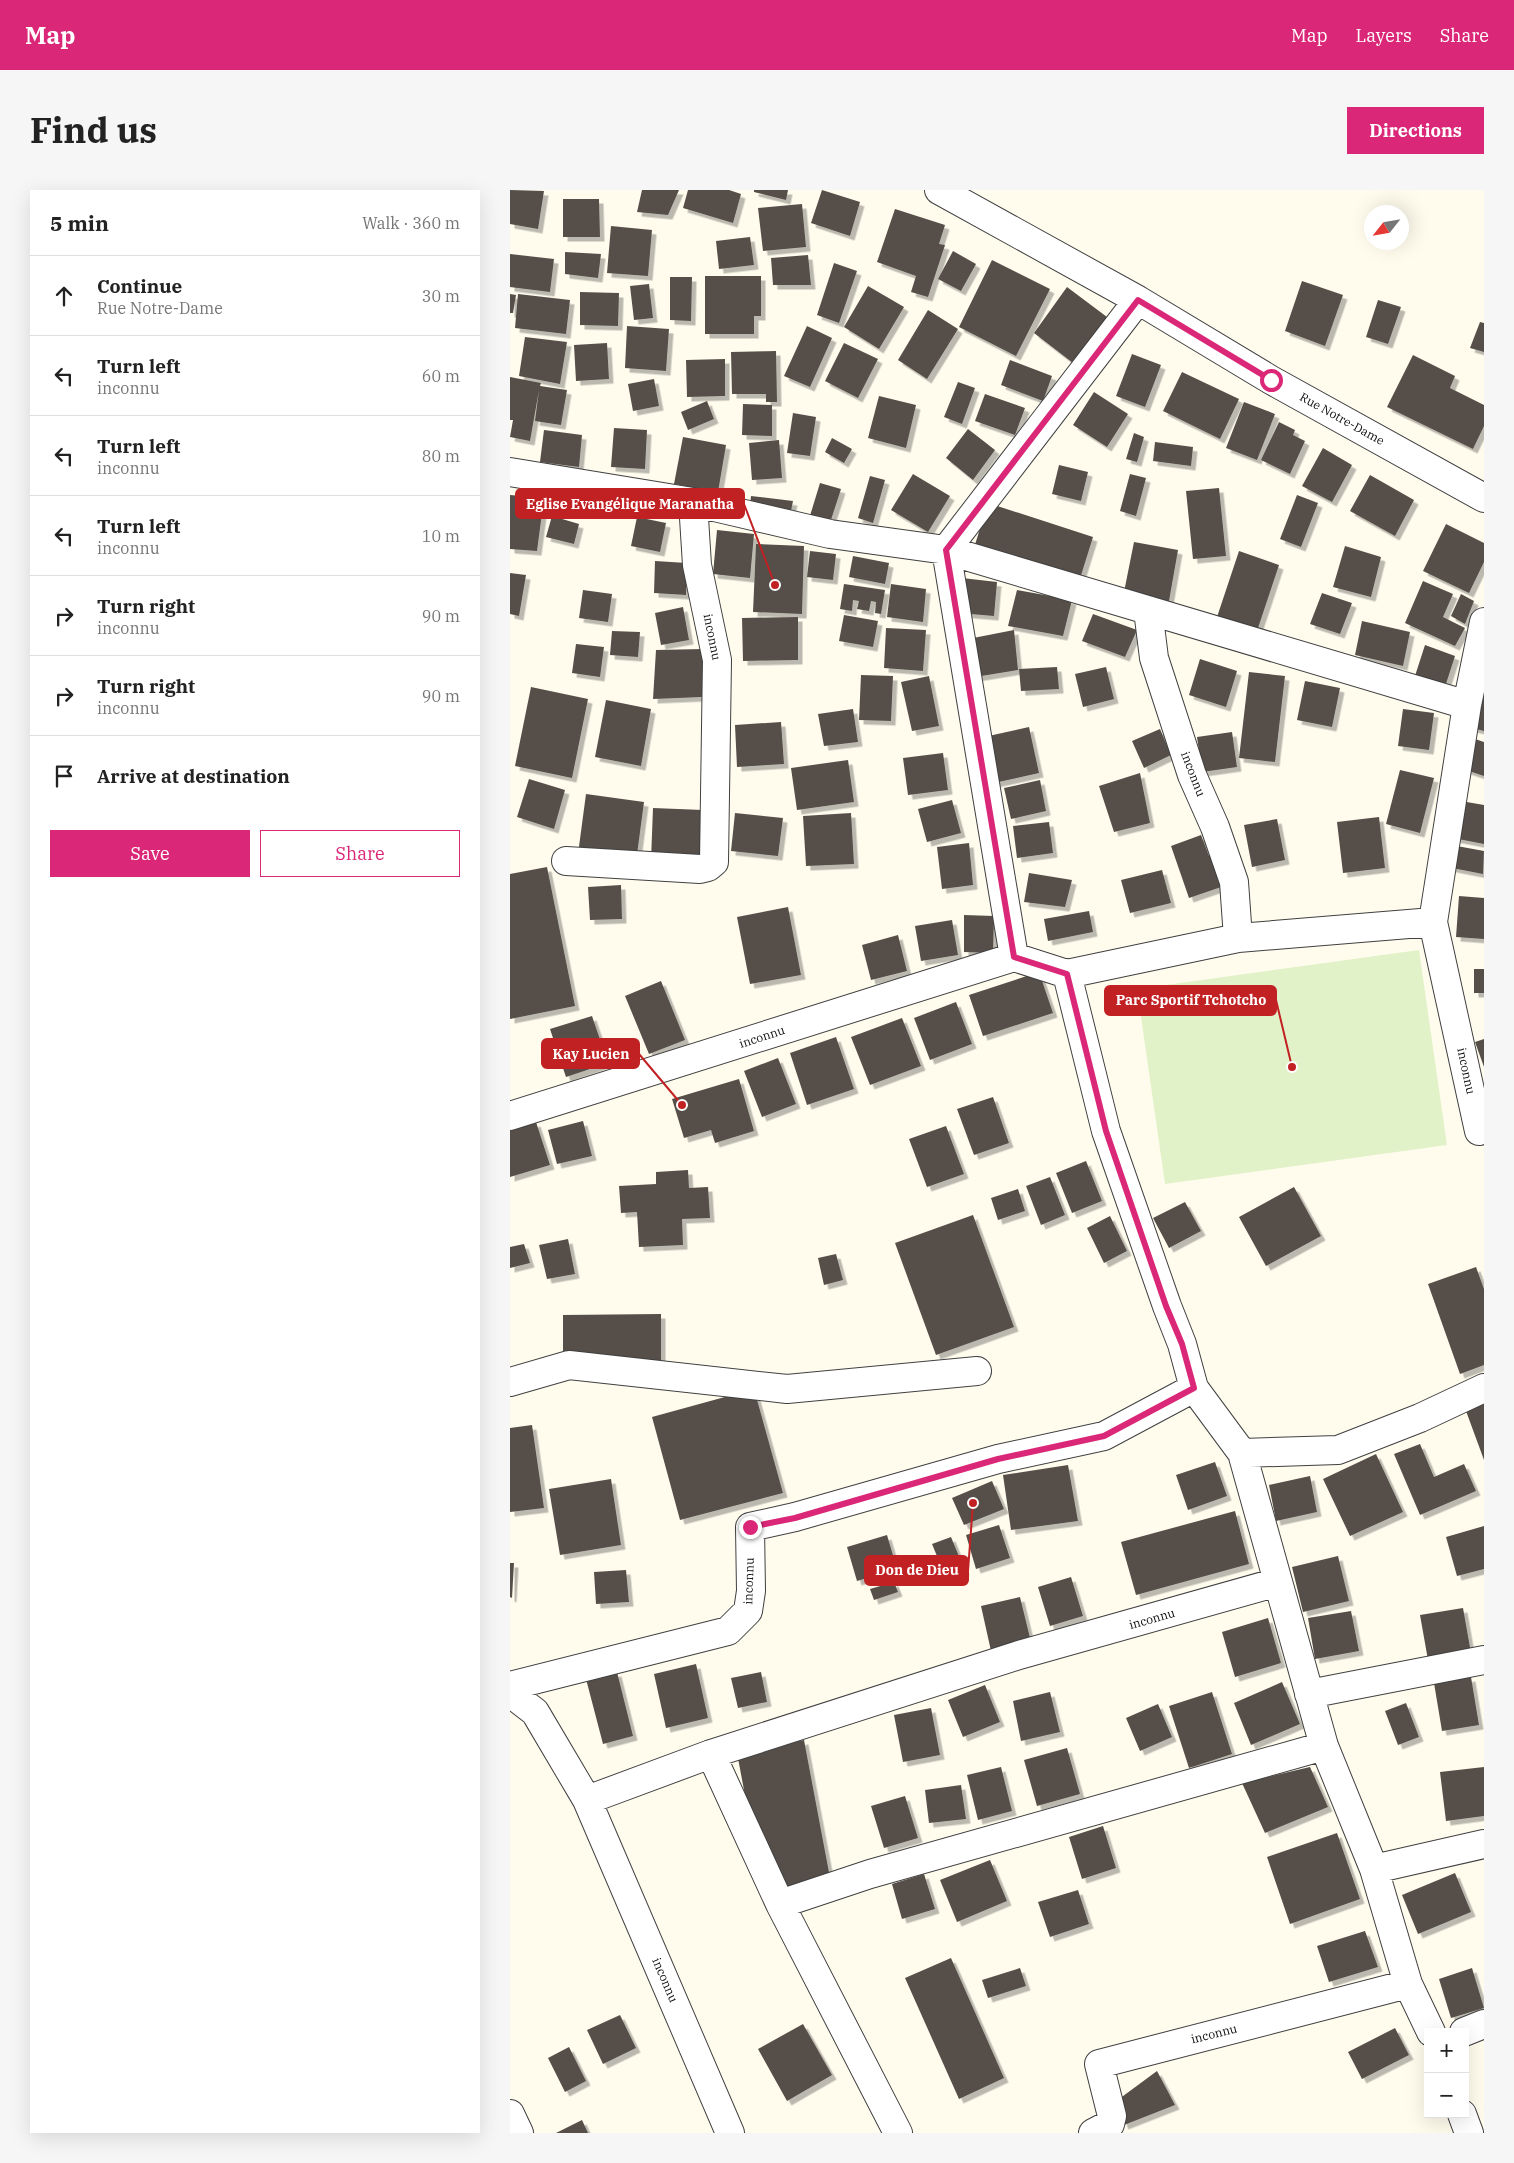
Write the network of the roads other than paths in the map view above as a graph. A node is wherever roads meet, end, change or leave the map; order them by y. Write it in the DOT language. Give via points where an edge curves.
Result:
graph roads {
  1 [pos="939,190"];
  2 [pos="1138,300"];
  3 [pos="510,472"];
  4 [pos="1484,498"];
  5 [pos="693,502"];
  6 [pos="946,550"];
  7 [pos="1148,610"];
  8 [pos="1484,622"];
  9 [pos="1467,705"];
  10 [pos="566,861"];
  11 [pos="1433,922"];
  12 [pos="1238,938"];
  13 [pos="1014,957"];
  14 [pos="1067,974"];
  15 [pos="510,1116"];
  16 [pos="1479,1131"];
  17 [pos="977,1371"];
  18 [pos="510,1382"];
  19 [pos="1194,1388"];
  20 [pos="1484,1388"];
  21 [pos="1242,1453"];
  22 [pos="1278,1582"];
  23 [pos="1484,1660"];
  24 [pos="510,1686"];
  25 [pos="510,1693"];
  26 [pos="1309,1694"];
  27 [pos="1324,1746"];
  28 [pos="711,1754"];
  29 [pos="588,1800"];
  30 [pos="1484,1844"];
  31 [pos="1374,1869"];
  32 [pos="780,1904"];
  33 [pos="1408,1984"];
  34 [pos="1484,2024"];
  35 [pos="1429,2028"];
  36 [pos="1469,2030"];
  37 [pos="510,2114"];
  38 [pos="1463,2118"];
  39 [pos="519,2133"];
  40 [pos="730,2133"];
  41 [pos="898,2133"];
  42 [pos="1092,2133"];
  43 [pos="1469,2133"];
  1 -- 2 [label="street, Rue Notre-Dame"];
  2 -- 4 [label="street, Rue Notre-Dame" via="1271,380"];
  2 -- 6 [label="street"];
  3 -- 5 [label="street"];
  5 -- 6 [label="street" via="830,534"];
  5 -- 10 [label="street, inconnu" via="697,565 717,660 714,862 700,869"];
  6 -- 7 [label="street"];
  6 -- 13 [label="street"];
  7 -- 9 [label="street"];
  7 -- 12 [label="street, inconnu" via="1154,658 1192,776 1215,827 1234,882"];
  8 -- 9 [label="street, inconnu"];
  9 -- 11 [label="street, inconnu"];
  11 -- 12 [label="street"];
  11 -- 16 [label="street, inconnu"];
  12 -- 14 [label="street"];
  13 -- 14 [label="street"];
  13 -- 15 [label="street, inconnu"];
  14 -- 19 [label="street" via="1106,1131 1182,1344"];
  17 -- 18 [label="street" via="787,1389 569,1366"];
  19 -- 21 [label="street"];
  19 -- 24 [label="street, inconnu" via="1104,1436 998,1459 795,1518 750,1527 751,1591 748,1611 728,1631"];
  20 -- 21 [label="street" via="1420,1418 1338,1450"];
  21 -- 22 [label="street"];
  22 -- 26 [label="street"];
  22 -- 28 [label="street, inconnu" via="1019,1656"];
  23 -- 26 [label="street"];
  25 -- 29 [label="street, inconnu" via="535,1712"];
  26 -- 27 [label="street"];
  27 -- 31 [label="street"];
  27 -- 32 [label="street" via="880,1871"];
  28 -- 29 [label="street, inconnu"];
  28 -- 32 [label="street"];
  29 -- 40 [label="street, inconnu"];
  30 -- 31 [label="street"];
  31 -- 33 [label="street"];
  32 -- 41 [label="street"];
  33 -- 35 [label="street"];
  33 -- 42 [label="street, inconnu" via="1098,2064 1112,2116 1110,2124"];
  34 -- 36 [label="street"];
  37 -- 39 [label="street"];
  38 -- 43 [label="street"];
}
